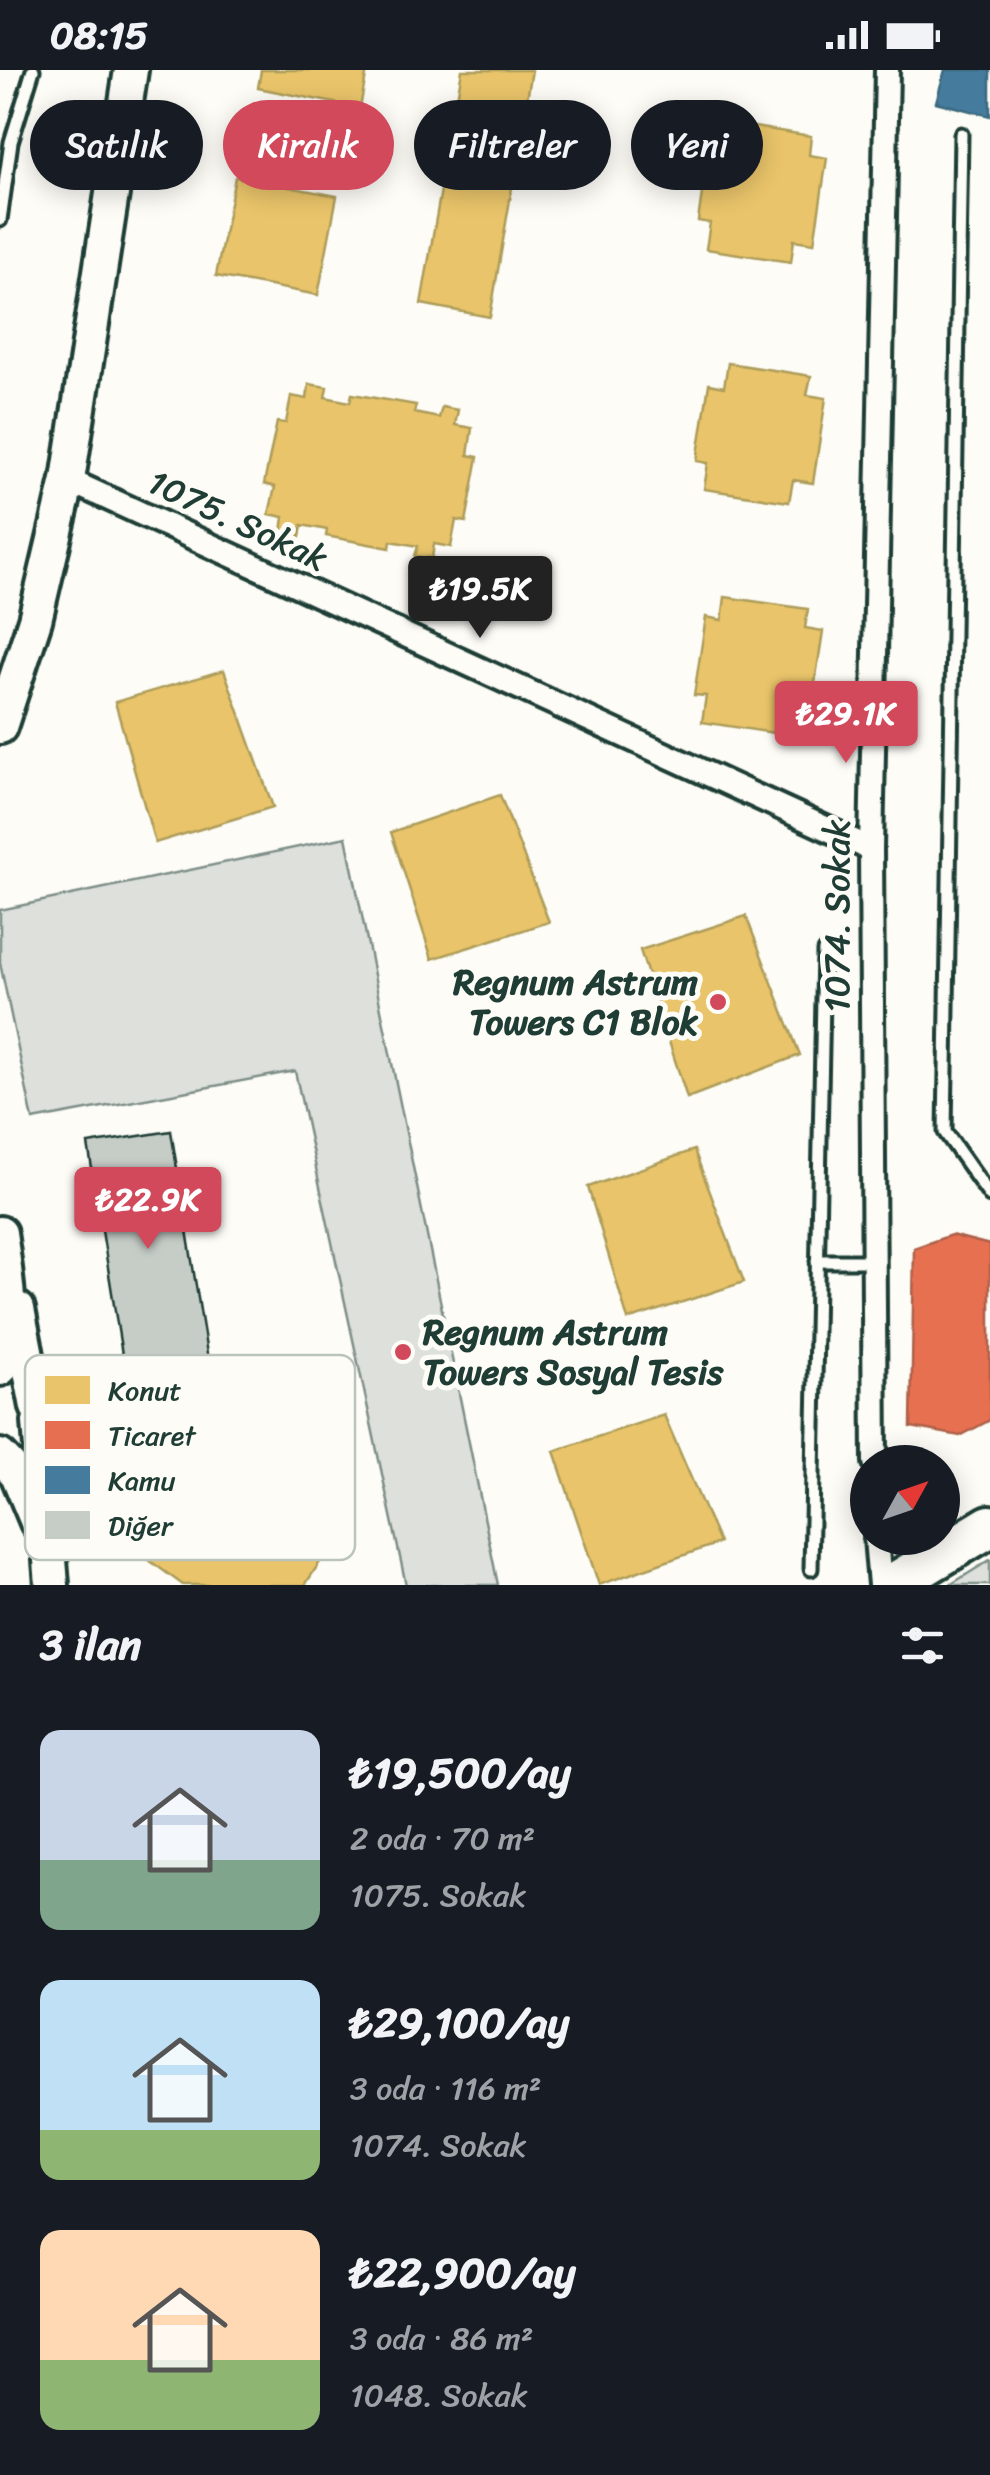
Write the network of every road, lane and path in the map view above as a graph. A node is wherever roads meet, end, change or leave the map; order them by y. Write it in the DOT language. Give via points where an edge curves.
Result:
graph roads {
  1 [pos="32,70"];
  2 [pos="131,70"];
  3 [pos="887,70"];
  4 [pos="961,134"];
  5 [pos="0,220"];
  6 [pos="68,480"];
  7 [pos="0,727"];
  8 [pos="871,849"];
  9 [pos="824,950"];
  10 [pos="990,1196"];
  11 [pos="0,1233"];
  12 [pos="817,1260"];
  13 [pos="874,1261"];
  14 [pos="6,1277"];
  15 [pos="29,1355"];
  16 [pos="0,1369"];
  17 [pos="0,1384"];
  18 [pos="25,1393"];
  19 [pos="875,1445"];
  20 [pos="25,1448"];
  21 [pos="0,1455"];
  22 [pos="25,1490"];
  23 [pos="990,1526"];
  24 [pos="877,1555"];
  25 [pos="811,1568"];
  26 [pos="880,1585"];
  27 [pos="892,1585"];
  1 -- 5 [label="lane"];
  2 -- 6 [label="main road"];
  3 -- 8 [label="street, 1074. Sokak"];
  4 -- 10 [label="lane" via="945,1132"];
  6 -- 7 [label="main road" via="35,620"];
  6 -- 8 [label="street, 1075. Sokak"];
  8 -- 13 [label="street, 1074. Sokak"];
  9 -- 12 [label="lane"];
  11 -- 14 [label="main road"];
  12 -- 13 [label="lane"];
  12 -- 25 [label="lane"];
  13 -- 19 [label="street, 1074. Sokak"];
  14 -- 15 [label="main road"];
  14 -- 16 [label="main road" via="8,1326"];
  17 -- 18 [label="main road"];
  20 -- 21 [label="main road"];
  21 -- 22 [label="main road"];
  23 -- 27 [label="highway"];
  24 -- 26 [label="street"];
}
